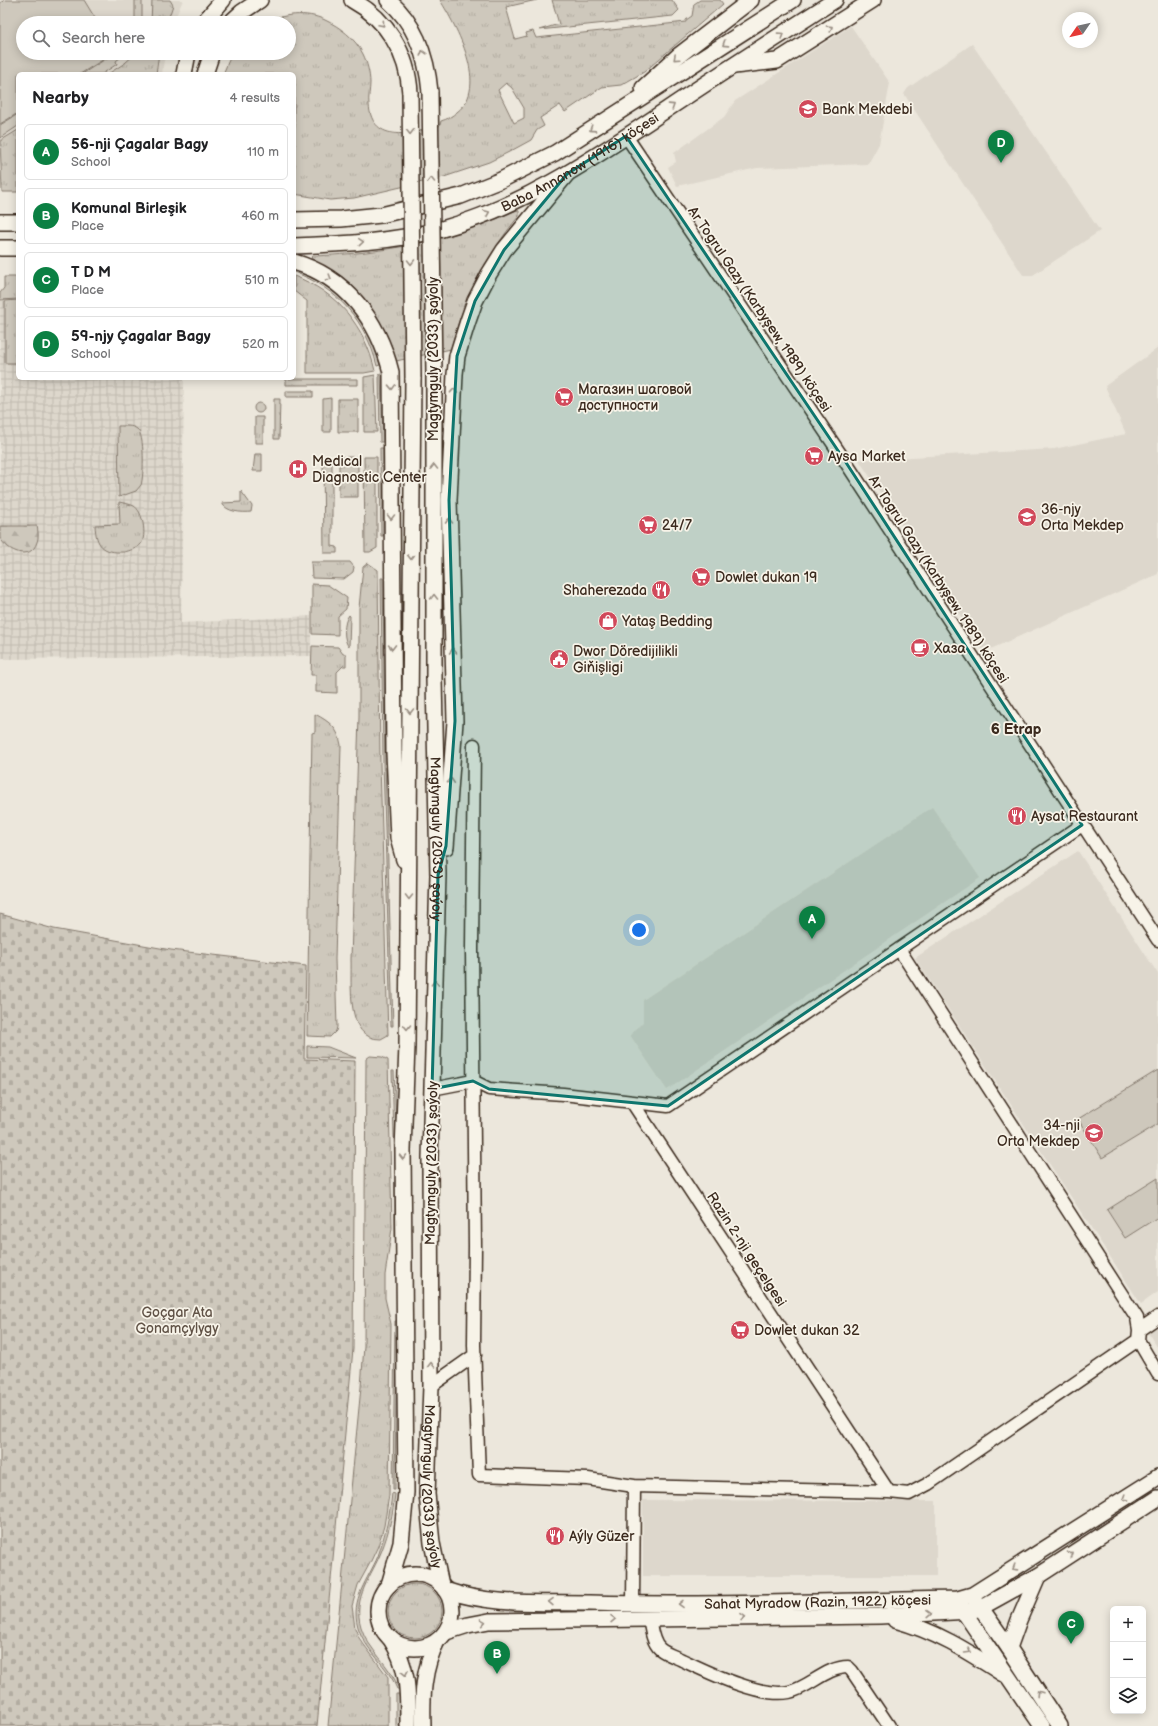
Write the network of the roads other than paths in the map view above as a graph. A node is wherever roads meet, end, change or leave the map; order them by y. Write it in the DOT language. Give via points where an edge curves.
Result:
graph roads {
  1 [pos="223,0"];
  2 [pos="260,0"];
  3 [pos="352,0"];
  4 [pos="388,0"];
  5 [pos="751,0"];
  6 [pos="793,0"];
  7 [pos="835,0"];
  8 [pos="873,0"];
  9 [pos="209,16"];
  10 [pos="238,16"];
  11 [pos="187,60"];
  12 [pos="210,60"];
  13 [pos="731,66"];
  14 [pos="184,72"];
  15 [pos="206,72"];
  16 [pos="614,115"];
  17 [pos="626,136"];
  18 [pos="567,174"];
  19 [pos="296,209"];
  20 [pos="341,219"];
  21 [pos="296,220"];
  22 [pos="0,222"];
  23 [pos="16,222"];
  24 [pos="296,246"];
  25 [pos="0,248"];
  26 [pos="16,248"];
  27 [pos="296,263"];
  28 [pos="474,745"];
  29 [pos="1082,825"];
  30 [pos="438,875"];
  31 [pos="409,878"];
  32 [pos="1158,940"];
  33 [pos="900,949"];
  34 [pos="473,1081"];
  35 [pos="432,1088"];
  36 [pos="632,1102"];
  37 [pos="1158,1317"];
  38 [pos="1138,1335"];
  39 [pos="475,1355"];
  40 [pos="1158,1374"];
  41 [pos="431,1386"];
  42 [pos="1158,1477"];
  43 [pos="634,1486"];
  44 [pos="888,1492"];
  45 [pos="1158,1498"];
  46 [pos="1038,1576"];
  47 [pos="389,1585"];
  48 [pos="443,1587"];
  49 [pos="972,1595"];
  50 [pos="633,1604"];
  51 [pos="961,1606"];
  52 [pos="980,1608"];
  53 [pos="880,1616"];
  54 [pos="649,1618"];
  55 [pos="441,1636"];
  56 [pos="390,1637"];
  57 [pos="1009,1648"];
  58 [pos="1009,1677"];
  59 [pos="408,1726"];
  60 [pos="423,1726"];
  61 [pos="889,1726"];
  62 [pos="1042,1726"];
  63 [pos="1060,1726"];
  1 -- 9 [label="main road"];
  2 -- 10 [label="main road"];
  3 -- 31 [label="main road, Magtymguly (2033) şaýoly, one-way, bridge" via="367,9 392,36 406,66 410,93 413,378"];
  30 -- 4 [label="main road, Magtymguly (2033) şaýoly, one-way, bridge" via="430,92 426,62 419,41 405,19"];
  5 -- 16 [label="main road, one-way" via="678,56"];
  6 -- 16 [label="main road, Baba Annanow (1916) köçesi, one-way"];
  13 -- 7 [label="main road, Baba Annanow (1916) köçesi, one-way"];
  13 -- 8 [label="main road, one-way" via="777,61"];
  11 -- 14 [label="main road"];
  12 -- 15 [label="main road"];
  17 -- 13 [label="main road, Baba Annanow (1916) köçesi, one-way"];
  16 -- 20 [label="main road, Baba Annanow (1916) köçesi, one-way" via="555,153 477,190 388,214"];
  17 -- 18 [label="main road, Baba Annanow (1916) köçesi"];
  17 -- 29 [label="street, Ar Togrul Gazy (Karbyşew, 1989) köçesi" via="845,461"];
  24 -- 18 [label="main road, Baba Annanow (1916) köçesi, one-way" via="378,241 442,229 493,210"];
  30 -- 18 [label="main road, one-way" via="446,846 454,721 449,500 457,356 475,301 489,274 504,250"];
  19 -- 20 [label="main road"];
  20 -- 21 [label="main road, Baba Annanow (1916) köçesi"];
  22 -- 23 [label="main road"];
  25 -- 26 [label="main road"];
  27 -- 31 [label="main road, one-way" via="321,272 354,298 376,330 391,372 394,753 398,838"];
  28 -- 34 [label="street"];
  29 -- 32 [label="street, Ar Togrul Gazy (Karbyşew, 1989) köçesi"];
  29 -- 33 [label="street"];
  35 -- 30 [label="main road, Magtymguly (2033) şaýoly, one-way"];
  31 -- 47 [label="main road, Magtymguly (2033) şaýoly, one-way" via="403,1150 406,1503 401,1543"];
  33 -- 36 [label="street" via="668,1106"];
  33 -- 38 [label="street" via="1137,1318"];
  34 -- 35 [label="street"];
  34 -- 36 [label="street" via="489,1089"];
  34 -- 39 [label="street"];
  41 -- 35 [label="main road, Magtymguly (2033) şaýoly, one-way"];
  36 -- 44 [label="street, Razin 2-nji geçelgesi"];
  37 -- 38 [label="street"];
  38 -- 40 [label="street"];
  38 -- 44 [label="street" via="928,1484 909,1494"];
  39 -- 41 [label="street"];
  39 -- 43 [label="street" via="479,1475 588,1479"];
  41 -- 48 [label="main road, Magtymguly (2033) şaýoly" via="427,1494 432,1543"];
  42 -- 49 [label="main road, Sahat Myradow (Razin, 1922) köçesi, one-way"];
  43 -- 44 [label="street"];
  43 -- 50 [label="street"];
  46 -- 45 [label="main road, one-way"];
  46 -- 52 [label="main road"];
  46 -- 57 [label="main road" via="1018,1620"];
  47 -- 48 [label="main road" via="406,1575 418,1574 430,1577"];
  47 -- 56 [label="main road" via="382,1596 379,1614 382,1627"];
  50 -- 48 [label="main road, Sahat Myradow (Razin, 1922) köçesi, one-way" via="492,1601 466,1597"];
  48 -- 55 [label="main road" via="451,1601 452,1614"];
  49 -- 51 [label="main road, Sahat Myradow (Razin, 1922) köçesi"];
  49 -- 52 [label="main road"];
  51 -- 50 [label="main road, Sahat Myradow (Razin, 1922) köçesi, one-way"];
  51 -- 52 [label="main road"];
  53 -- 51 [label="main road, Sahat Myradow (Razin, 1922) köçesi, one-way"];
  51 -- 58 [label="main road"];
  52 -- 57 [label="main road"];
  54 -- 53 [label="main road, Sahat Myradow (Razin, 1922) köçesi, one-way"];
  53 -- 58 [label="main road, one-way" via="919,1626 946,1638"];
  55 -- 54 [label="main road, Sahat Myradow (Razin, 1922) köçesi, one-way" via="468,1624 489,1621"];
  54 -- 61 [label="street" via="652,1634 660,1649 724,1679 761,1690 774,1693 790,1692 842,1667 848,1668"];
  55 -- 56 [label="main road" via="425,1646 412,1648"];
  55 -- 60 [label="main road" via="427,1664 422,1692"];
  56 -- 59 [label="main road, one-way" via="406,1671"];
  63 -- 57 [label="main road, one-way"];
  58 -- 62 [label="main road"];
}
